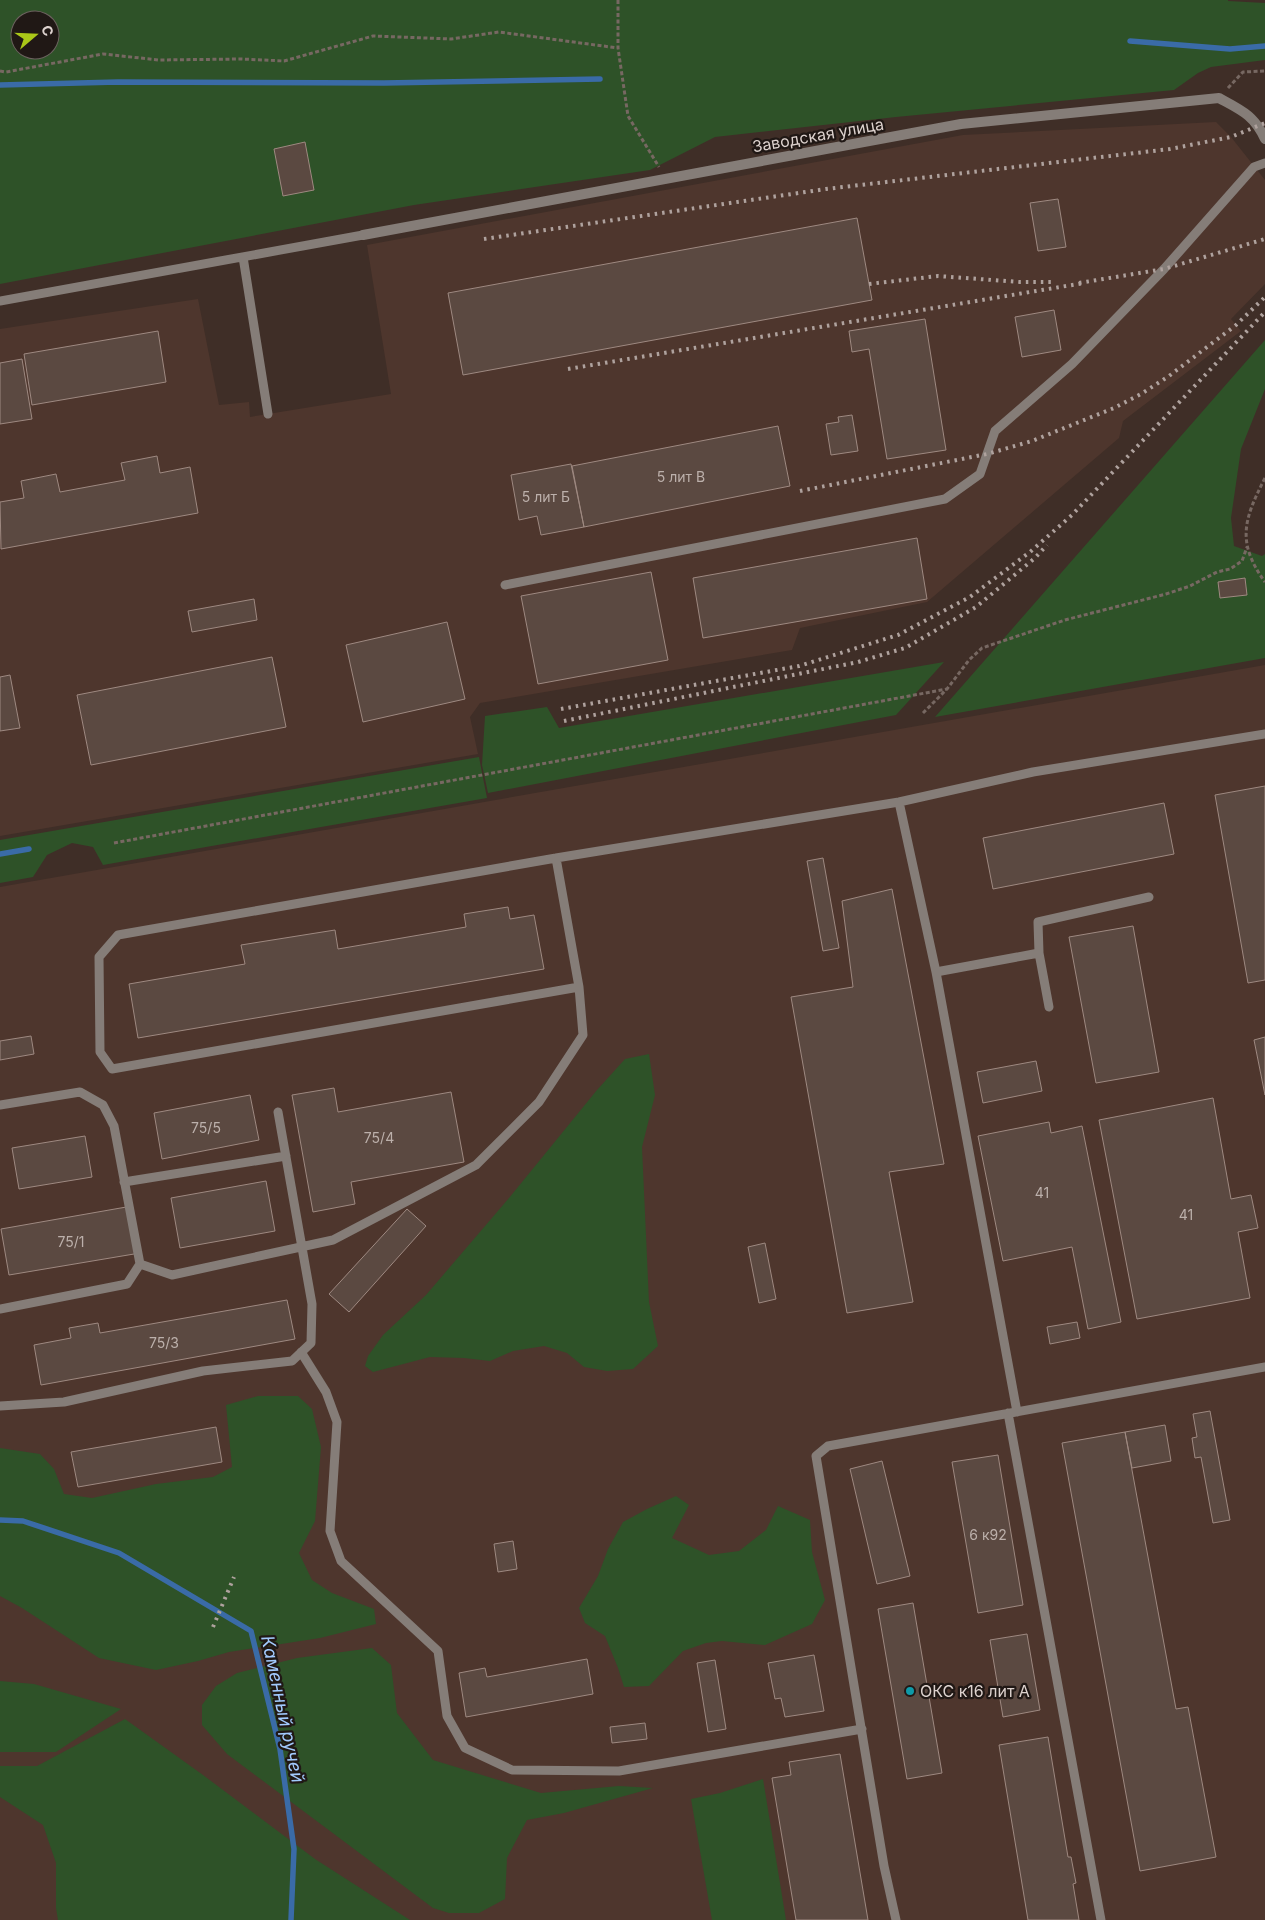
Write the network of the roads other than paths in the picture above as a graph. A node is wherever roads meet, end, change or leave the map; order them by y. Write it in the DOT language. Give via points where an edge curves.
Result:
graph roads {
  1 [pos="1265,139"];
  2 [pos="1265,163"];
  3 [pos="363,235"];
  4 [pos="242,257"];
  5 [pos="0,301"];
  6 [pos="268,414"];
  7 [pos="505,586"];
  8 [pos="1265,734"];
  9 [pos="899,802"];
  10 [pos="556,858"];
  11 [pos="1149,897"];
  12 [pos="1039,953"];
  13 [pos="936,972"];
  14 [pos="579,987"];
  15 [pos="1049,1007"];
  16 [pos="0,1105"];
  17 [pos="278,1112"];
  18 [pos="286,1156"];
  19 [pos="124,1182"];
  20 [pos="302,1247"];
  21 [pos="140,1264"];
  22 [pos="0,1310"];
  23 [pos="301,1352"];
  24 [pos="1265,1367"];
  25 [pos="0,1406"];
  26 [pos="1013,1413"];
  27 [pos="862,1730"];
  28 [pos="896,1920"];
  29 [pos="1101,1920"];
  1 -- 3 [label="street, Заводская улица" via="1248,114 1219,98 961,124"];
  2 -- 7 [label="lane" via="1254,167 1164,269 1072,364 995,431 980,474 945,499"];
  3 -- 4 [label="lane"];
  4 -- 5 [label="lane"];
  4 -- 6 [label="lane"];
  8 -- 9 [label="lane" via="1033,772"];
  9 -- 10 [label="lane"];
  9 -- 13 [label="lane"];
  10 -- 14 [label="lane"];
  10 -- 14 [label="lane" via="118,935 99,957 100,1052 112,1069"];
  11 -- 12 [label="lane" via="1038,922"];
  12 -- 13 [label="lane"];
  12 -- 15 [label="lane"];
  13 -- 26 [label="lane"];
  14 -- 20 [label="lane" via="583,1035 539,1102 476,1165 333,1240"];
  16 -- 19 [label="lane" via="80,1092 104,1105 114,1126"];
  17 -- 18 [label="lane"];
  18 -- 19 [label="lane"];
  18 -- 20 [label="lane"];
  19 -- 21 [label="lane"];
  20 -- 21 [label="lane" via="172,1276"];
  20 -- 23 [label="lane" via="312,1304 311,1343"];
  21 -- 22 [label="lane" via="127,1284"];
  23 -- 25 [label="lane" via="292,1361 203,1371 64,1402"];
  23 -- 27 [label="lane" via="326,1392 337,1422 330,1531 341,1561 438,1651 447,1716 465,1748 512,1770 619,1771"];
  24 -- 26 [label="lane"];
  26 -- 27 [label="lane" via="828,1446 816,1456"];
  26 -- 29 [label="lane"];
  27 -- 28 [label="lane"];
}
